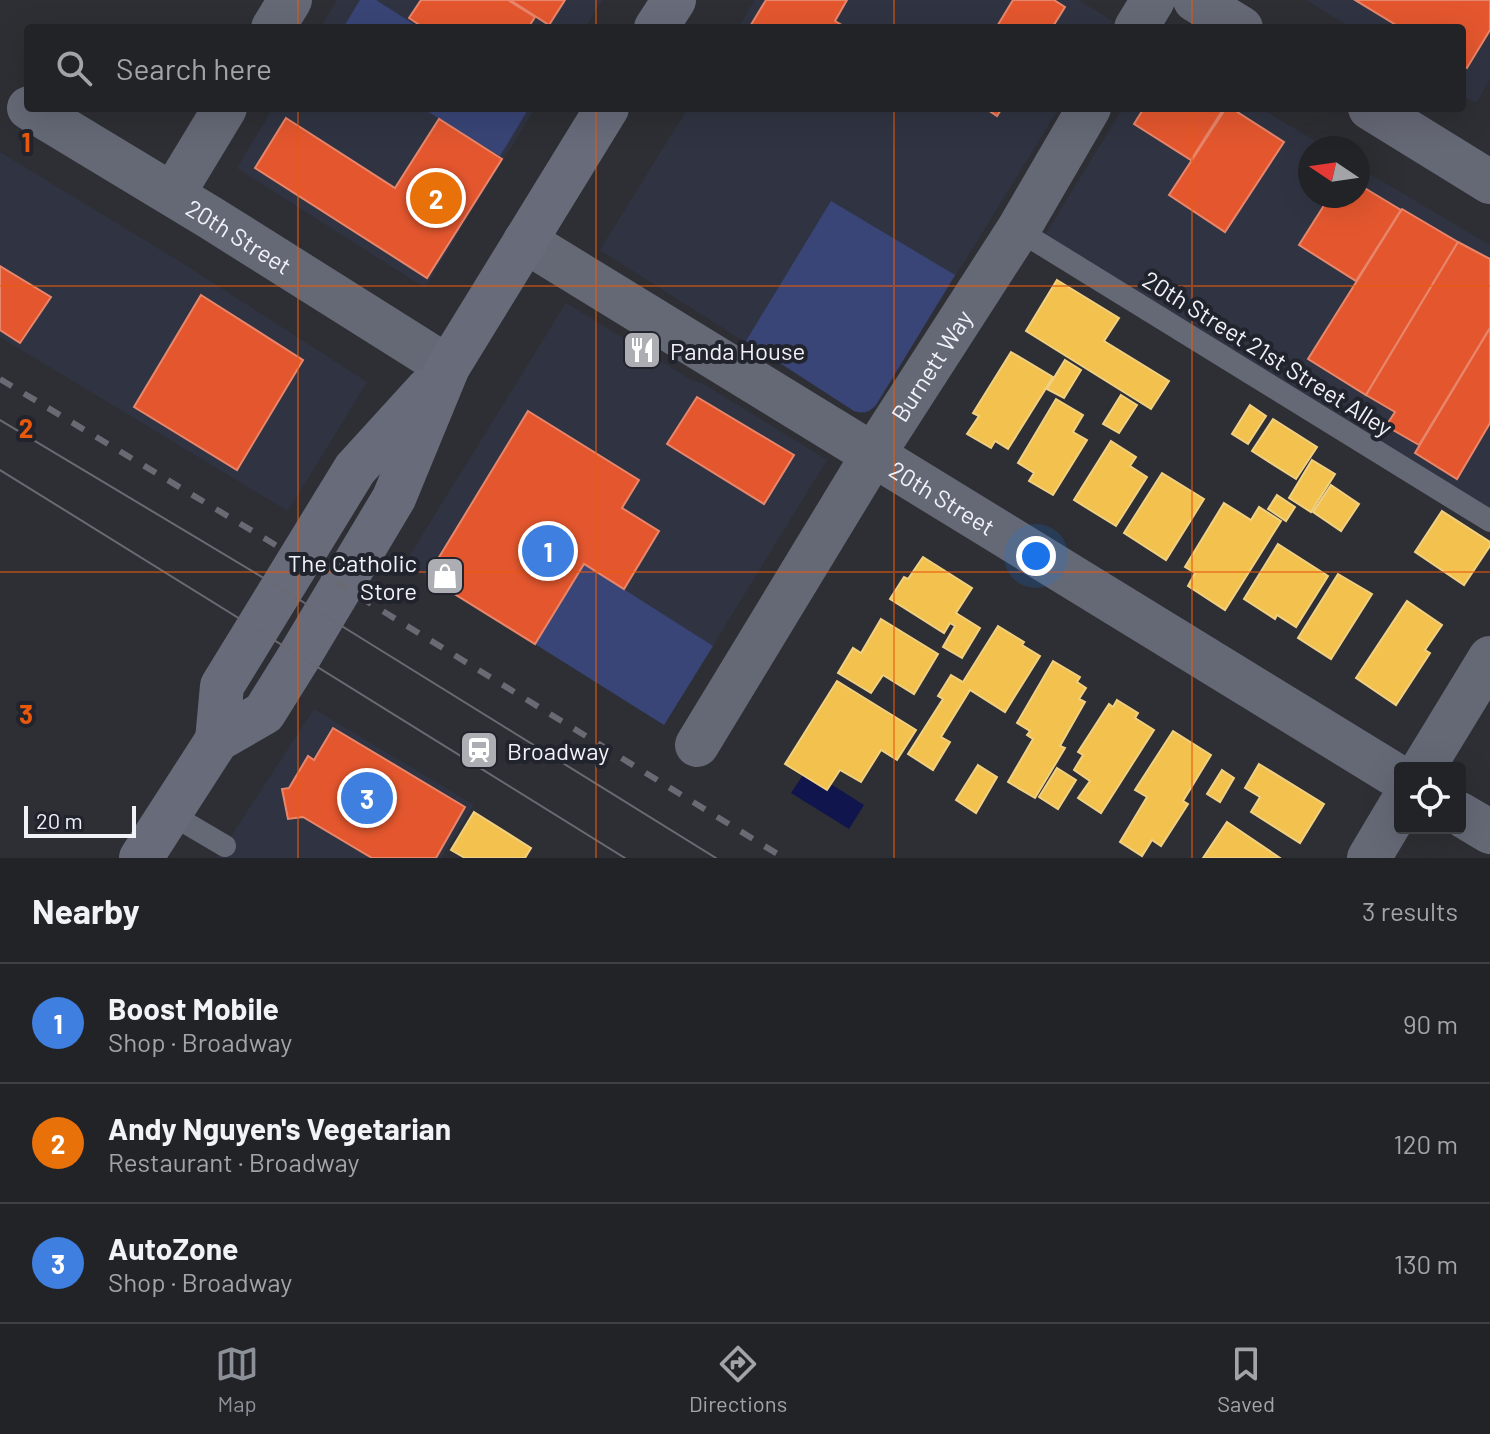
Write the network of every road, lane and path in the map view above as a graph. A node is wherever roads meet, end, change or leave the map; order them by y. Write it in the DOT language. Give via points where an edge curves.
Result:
graph roads {
  1 [pos="290,0"];
  2 [pos="674,0"];
  3 [pos="1153,0"];
  4 [pos="1195,0"];
  5 [pos="275,24"];
  6 [pos="659,24"];
  7 [pos="1138,24"];
  8 [pos="1234,24"];
  9 [pos="0,90"];
  10 [pos="24,105"];
  11 [pos="36,112"];
  12 [pos="223,112"];
  13 [pos="605,112"];
  14 [pos="1087,112"];
  15 [pos="1376,112"];
  16 [pos="1490,182"];
  17 [pos="173,194"];
  18 [pos="1018,230"];
  19 [pos="525,241"];
  20 [pos="448,367"];
  21 [pos="873,455"];
  22 [pos="1490,521"];
  23 [pos="1490,658"];
  24 [pos="697,745"];
  25 [pos="1427,762"];
  26 [pos="1394,774"];
  27 [pos="169,813"];
  28 [pos="1394,816"];
  29 [pos="1466,818"];
  30 [pos="1490,832"];
  31 [pos="225,846"];
  32 [pos="141,858"];
  33 [pos="1369,858"];
  1 -- 5 [label="street"];
  2 -- 6 [label="main road"];
  3 -- 7 [label="street"];
  4 -- 8 [label="main road"];
  9 -- 10 [label="street, 20th Street"];
  11 -- 17 [label="street, 20th Street"];
  12 -- 17 [label="street"];
  13 -- 19 [label="main road"];
  14 -- 18 [label="street, Burnett Way"];
  15 -- 16 [label="main road"];
  17 -- 20 [label="street, 20th Street"];
  18 -- 21 [label="street, Burnett Way"];
  18 -- 22 [label="lane, 20th Street 21st Street Alley"];
  19 -- 20 [label="main road"];
  19 -- 21 [label="street, 20th Street"];
  20 -- 27 [label="main road" via="355,469 222,686 217,740"];
  21 -- 24 [label="street, Burnett Way"];
  21 -- 26 [label="street, 20th Street"];
  23 -- 25 [label="street"];
  27 -- 31 [label="lane"];
  27 -- 32 [label="main road"];
  28 -- 33 [label="street"];
  29 -- 30 [label="street"];
}
